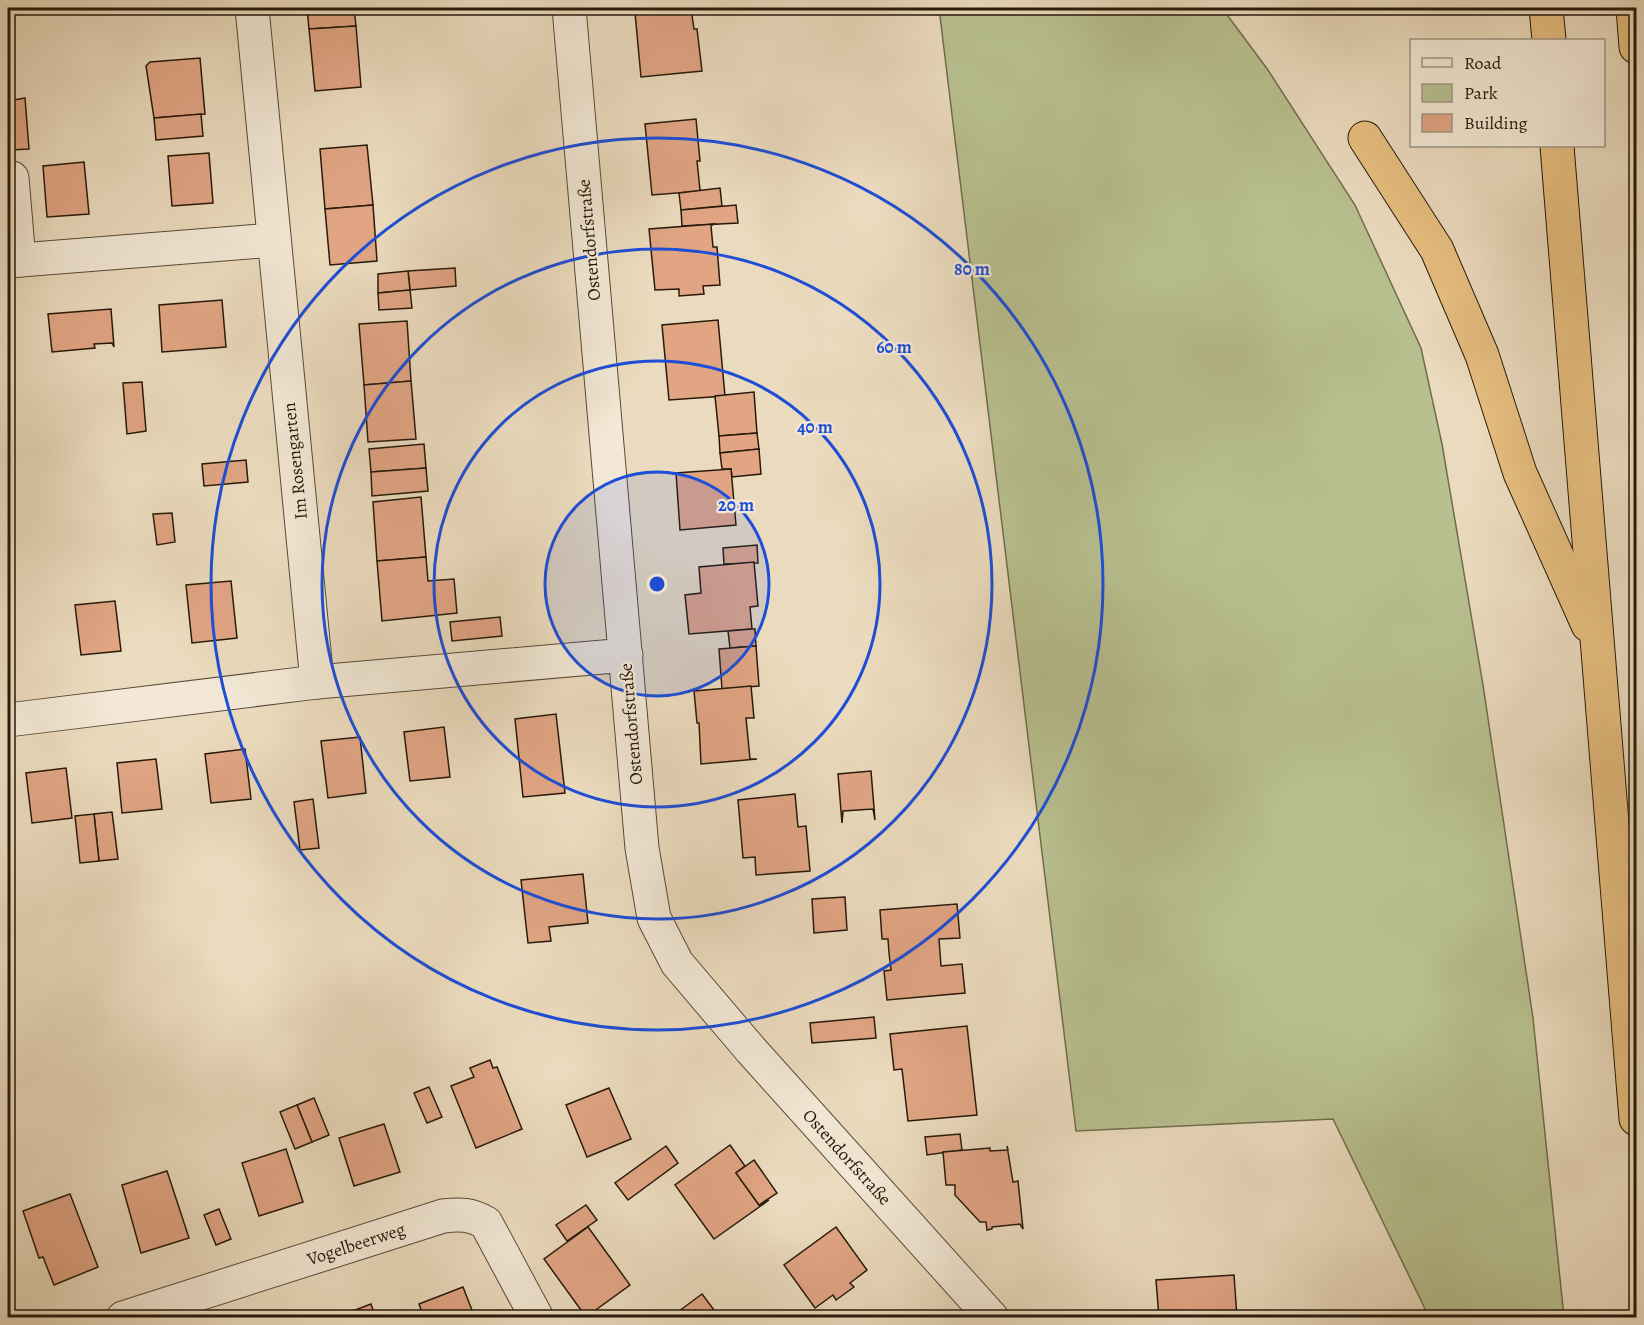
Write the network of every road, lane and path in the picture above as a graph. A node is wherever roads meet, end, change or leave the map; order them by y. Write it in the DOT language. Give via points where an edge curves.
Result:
graph roads {
  1 [pos="252,8"];
  2 [pos="568,8"];
  3 [pos="1546,8"];
  4 [pos="1633,8"];
  5 [pos="1549,39"];
  6 [pos="1636,47"];
  7 [pos="1365,138"];
  8 [pos="1557,147"];
  9 [pos="12,178"];
  10 [pos="274,240"];
  11 [pos="13,260"];
  12 [pos="1598,648"];
  13 [pos="626,655"];
  14 [pos="317,682"];
  15 [pos="8,720"];
  16 [pos="1636,1119"];
  17 [pos="123,1317"];
  18 [pos="537,1317"];
  19 [pos="992,1317"];
  1 -- 10 [label="street, Im Rosengarten"];
  2 -- 13 [label="street, Ostendorfstraße"];
  3 -- 5 [label="highway"];
  4 -- 6 [label="highway"];
  7 -- 12 [label="highway" via="1437,250 1482,355 1520,472"];
  8 -- 12 [label="highway"];
  9 -- 11 [label="street"];
  10 -- 11 [label="street"];
  10 -- 14 [label="street, Im Rosengarten"];
  12 -- 16 [label="highway"];
  13 -- 14 [label="street"];
  13 -- 19 [label="street, Ostendorfstraße" via="642,848 654,918 677,963"];
  14 -- 15 [label="street"];
  17 -- 18 [label="street, Vogelbeerweg" via="459,1214 473,1215 486,1223"];
}
